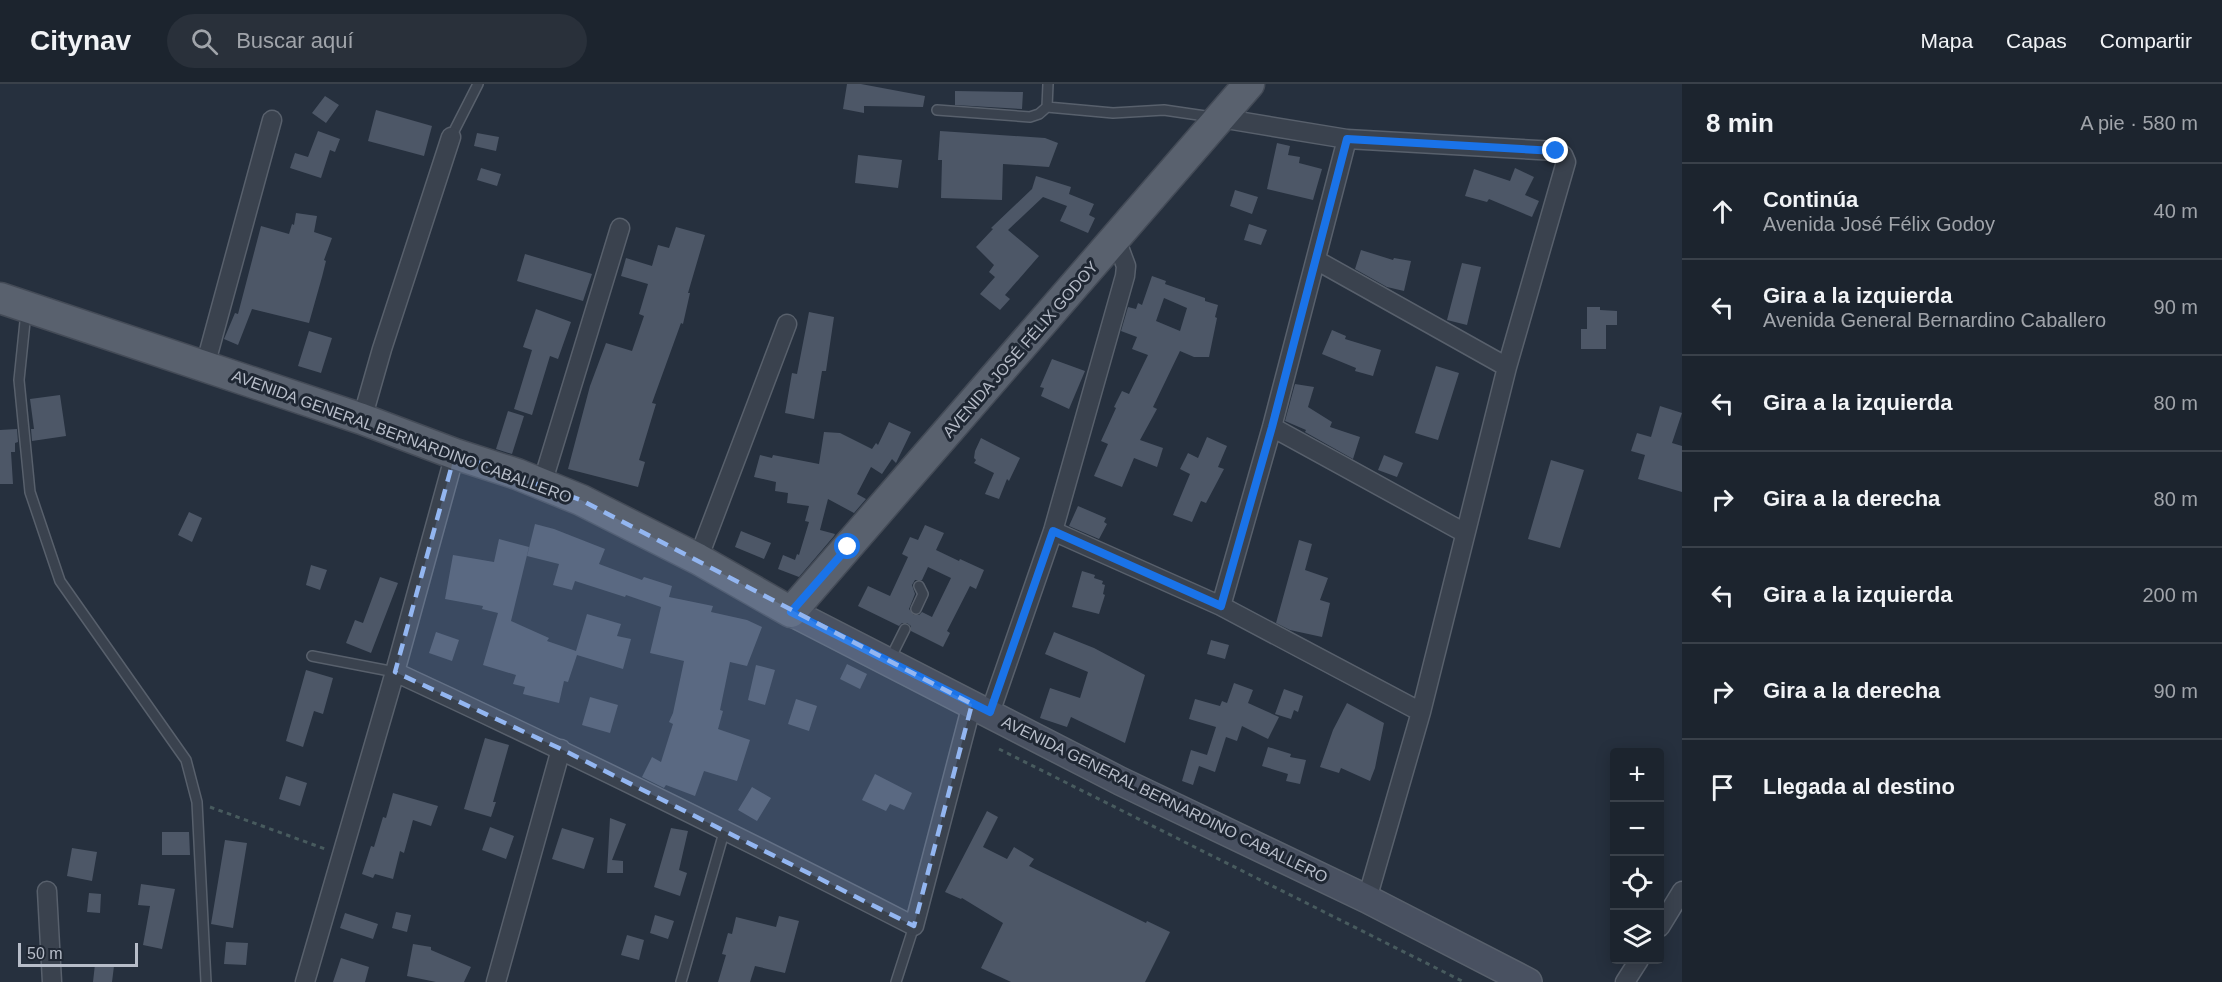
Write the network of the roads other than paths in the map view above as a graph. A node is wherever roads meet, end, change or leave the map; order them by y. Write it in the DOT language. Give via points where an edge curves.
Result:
graph roads {
  1 [pos="478,84"];
  2 [pos="1048,84"];
  3 [pos="1249,84"];
  4 [pos="1047,107"];
  5 [pos="937,110"];
  6 [pos="1220,118"];
  7 [pos="272,120"];
  8 [pos="451,137"];
  9 [pos="1347,139"];
  10 [pos="620,228"];
  11 [pos="1116,239"];
  12 [pos="1316,260"];
  13 [pos="13,303"];
  14 [pos="787,324"];
  15 [pos="205,366"];
  16 [pos="1507,367"];
  17 [pos="362,419"];
  18 [pos="1272,427"];
  19 [pos="455,454"];
  20 [pos="542,484"];
  21 [pos="1053,531"];
  22 [pos="1465,533"];
  23 [pos="698,559"];
  24 [pos="919,586"];
  25 [pos="1221,606"];
  26 [pos="916,609"];
  27 [pos="791,612"];
  28 [pos="905,629"];
  29 [pos="312,656"];
  30 [pos="889,661"];
  31 [pos="395,672"];
  32 [pos="981,708"];
  33 [pos="1421,711"];
  34 [pos="561,749"];
  35 [pos="725,829"];
  36 [pos="47,891"];
  37 [pos="1682,891"];
  38 [pos="1367,899"];
  39 [pos="1664,919"];
  40 [pos="914,926"];
  41 [pos="1636,964"];
  42 [pos="52,982"];
  43 [pos="206,982"];
  44 [pos="305,982"];
  45 [pos="496,982"];
  46 [pos="681,982"];
  47 [pos="896,982"];
  48 [pos="1528,982"];
  49 [pos="1625,982"];
  1 -- 8 [label="lane"];
  2 -- 4 [label="lane"];
  3 -- 6 [label="main road, AVENIDA JOSÉ FÉLIX GODOY"];
  4 -- 5 [label="lane" via="1030,117"];
  4 -- 6 [label="lane" via="1113,113 1164,110"];
  6 -- 9 [label="street"];
  6 -- 11 [label="main road, AVENIDA JOSÉ FÉLIX GODOY"];
  7 -- 15 [label="street"];
  8 -- 17 [label="street"];
  9 -- 12 [label="street"];
  9 -- 16 [label="street" via="1563,154 1566,162"];
  10 -- 20 [label="street"];
  11 -- 21 [label="street" via="1126,266 1125,276"];
  11 -- 27 [label="main road, AVENIDA JOSÉ FÉLIX GODOY"];
  12 -- 16 [label="street"];
  12 -- 18 [label="street"];
  13 -- 15 [label="main road, AVENIDA GENERAL BERNARDINO CABALLERO"];
  13 -- 43 [label="lane" via="30,492 60,580 186,760 196,802"];
  14 -- 23 [label="street"];
  15 -- 17 [label="main road, AVENIDA GENERAL BERNARDINO CABALLERO"];
  16 -- 22 [label="street"];
  17 -- 19 [label="main road, AVENIDA GENERAL BERNARDINO CABALLERO"];
  18 -- 22 [label="street"];
  18 -- 25 [label="street"];
  19 -- 20 [label="main road, AVENIDA GENERAL BERNARDINO CABALLERO"];
  19 -- 31 [label="street"];
  20 -- 23 [label="main road, AVENIDA GENERAL BERNARDINO CABALLERO"];
  21 -- 25 [label="street"];
  21 -- 32 [label="street"];
  22 -- 33 [label="street"];
  23 -- 27 [label="main road, AVENIDA GENERAL BERNARDINO CABALLERO"];
  24 -- 26 [label="lane" via="923,594"];
  25 -- 33 [label="street"];
  27 -- 30 [label="main road, AVENIDA GENERAL BERNARDINO CABALLERO"];
  28 -- 30 [label="lane"];
  29 -- 31 [label="lane"];
  30 -- 32 [label="main road, AVENIDA GENERAL BERNARDINO CABALLERO"];
  31 -- 34 [label="street"];
  31 -- 44 [label="street"];
  32 -- 38 [label="main road, AVENIDA GENERAL BERNARDINO CABALLERO" via="1120,781"];
  32 -- 40 [label="street"];
  33 -- 38 [label="street"];
  34 -- 35 [label="street"];
  34 -- 45 [label="street"];
  35 -- 40 [label="street"];
  35 -- 46 [label="lane"];
  36 -- 42 [label="street"];
  37 -- 39 [label="street"];
  38 -- 48 [label="main road, AVENIDA GENERAL BERNARDINO CABALLERO"];
  40 -- 47 [label="lane"];
  41 -- 49 [label="street"];
}
